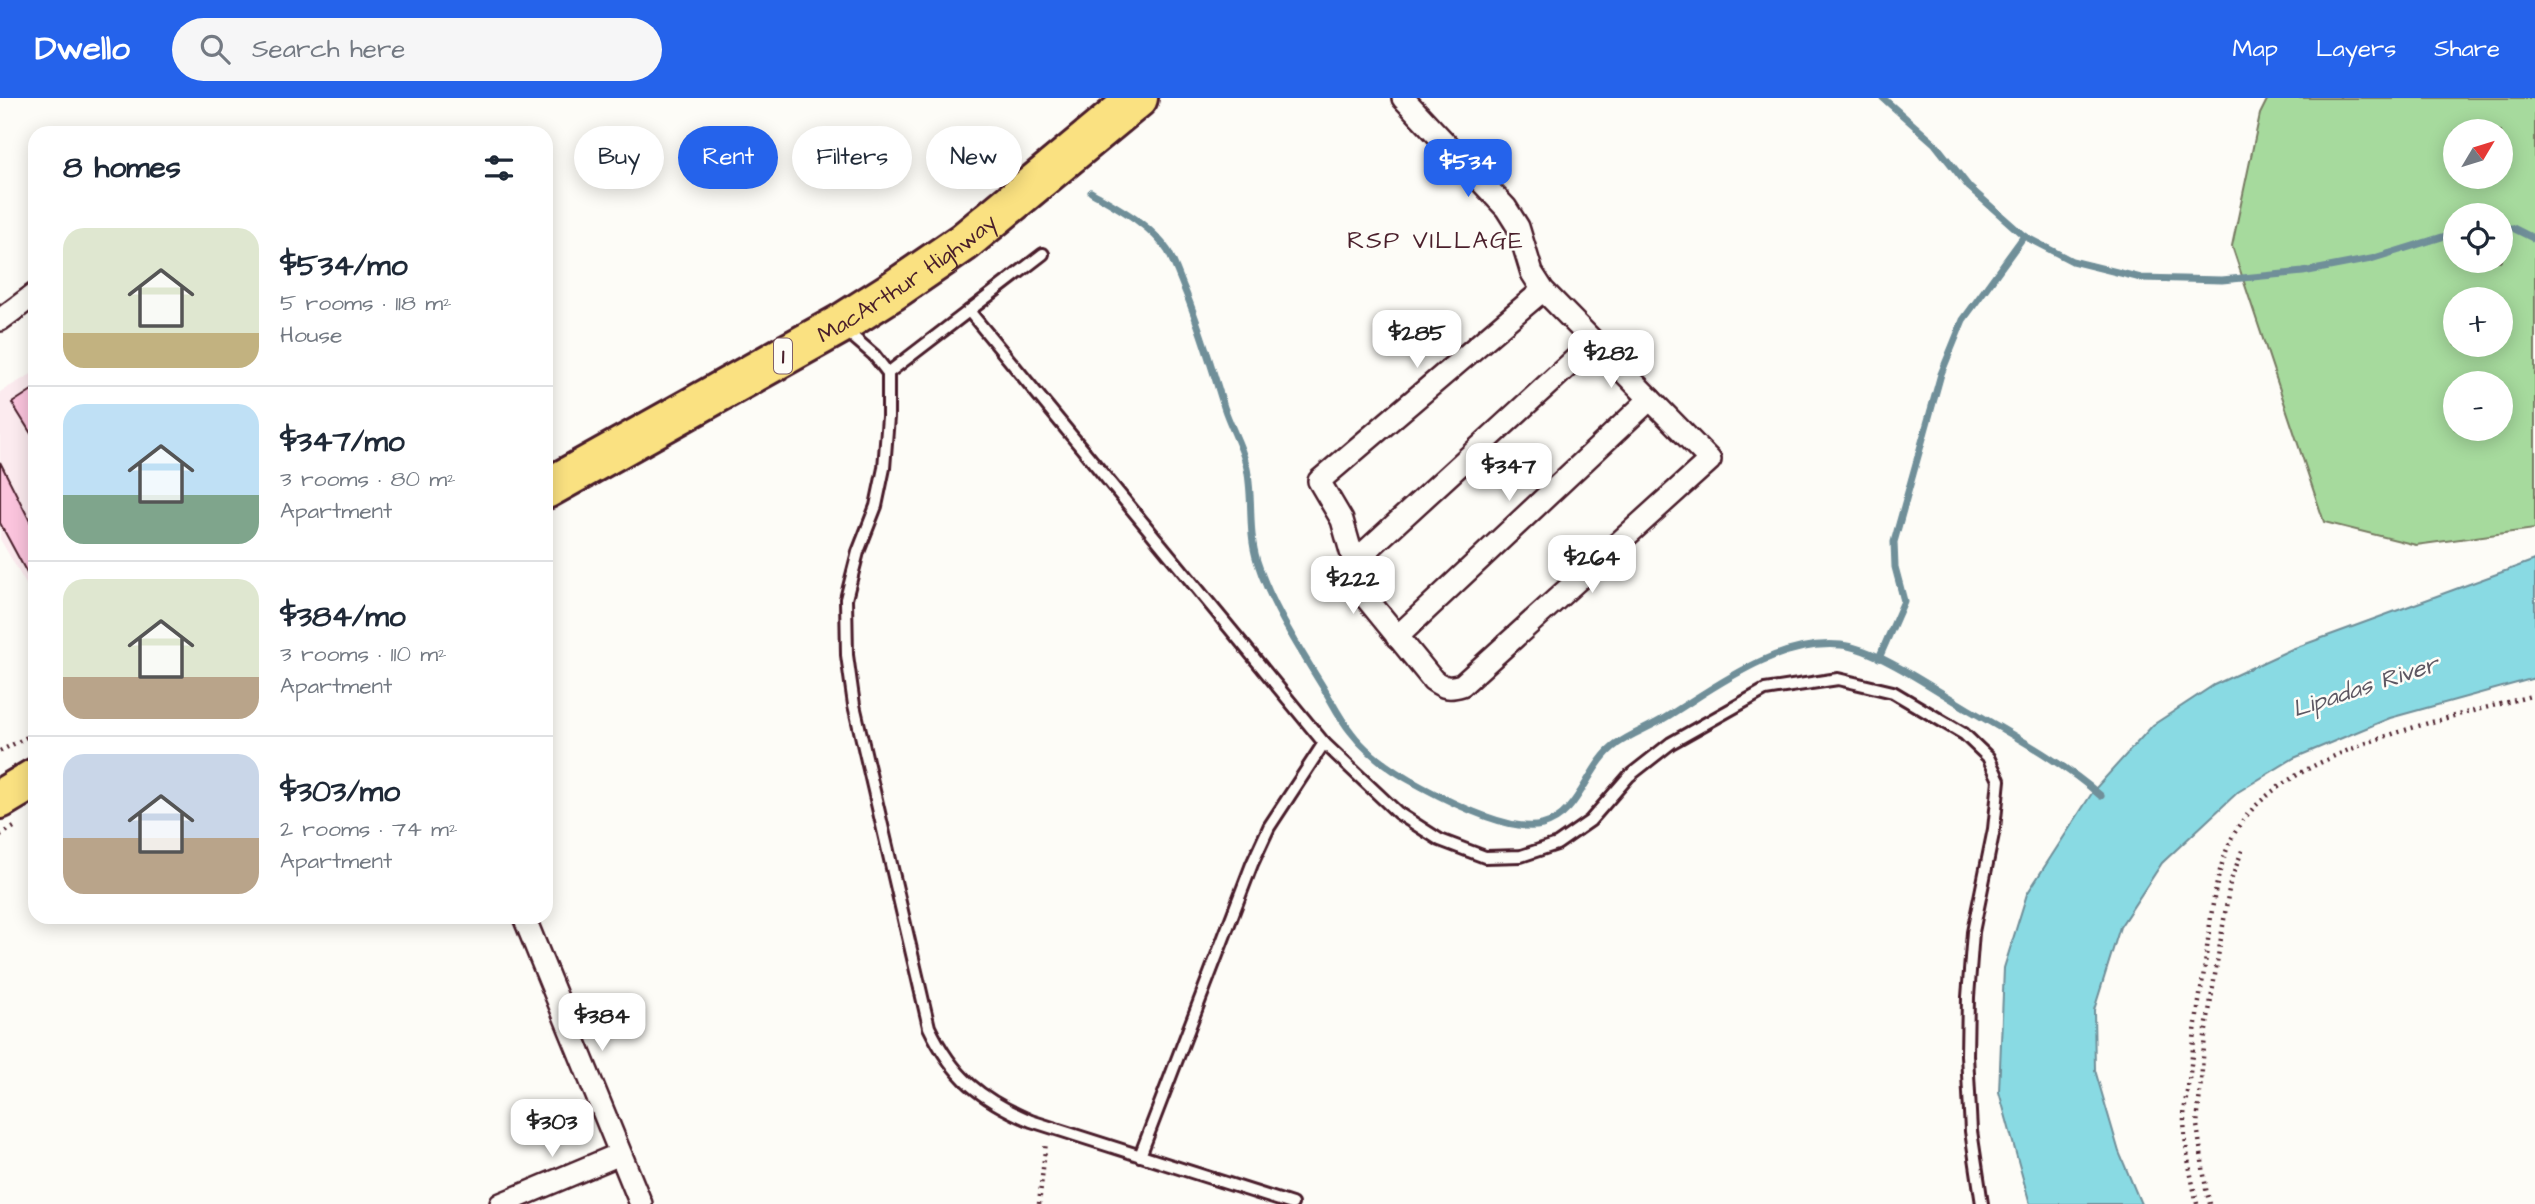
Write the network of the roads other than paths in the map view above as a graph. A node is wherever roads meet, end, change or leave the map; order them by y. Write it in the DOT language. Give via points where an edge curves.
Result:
graph roads {
  1 [pos="1138,98"];
  2 [pos="1403,98"];
  3 [pos="1044,254"];
  4 [pos="1543,290"];
  5 [pos="28,299"];
  6 [pos="969,311"];
  7 [pos="0,320"];
  8 [pos="839,325"];
  9 [pos="1594,342"];
  10 [pos="888,373"];
  11 [pos="1650,399"];
  12 [pos="553,485"];
  13 [pos="1353,563"];
  14 [pos="1397,637"];
  15 [pos="1324,743"];
  16 [pos="28,782"];
  17 [pos="0,799"];
  18 [pos="527,924"];
  19 [pos="620,1154"];
  20 [pos="1140,1156"];
  21 [pos="500,1204"];
  22 [pos="641,1204"];
  23 [pos="1292,1204"];
  24 [pos="1982,1204"];
  1 -- 8 [label="highway, MacArthur Highway / 1" via="964,242"];
  2 -- 4 [label="street" via="1506,208"];
  3 -- 6 [label="lane"];
  4 -- 9 [label="street"];
  4 -- 13 [label="street" via="1319,481 1342,520"];
  5 -- 7 [label="street"];
  6 -- 10 [label="lane"];
  6 -- 15 [label="lane"];
  8 -- 10 [label="lane"];
  8 -- 12 [label="highway, MacArthur Highway / 1"];
  9 -- 11 [label="street"];
  9 -- 13 [label="street"];
  10 -- 20 [label="lane" via="884,468 846,599 847,655 854,705 929,1027 958,1074 1007,1111"];
  11 -- 14 [label="street"];
  11 -- 14 [label="street" via="1710,460 1462,685 1442,687"];
  13 -- 14 [label="street" via="1363,594"];
  15 -- 20 [label="lane" via="1269,827"];
  15 -- 24 [label="lane" via="1398,813 1440,840 1485,857 1521,856 1557,844 1590,821 1629,775 1671,743 1765,690 1838,679 1893,692 1964,734 1987,757 1998,780 1994,829 1973,932 1968,997 1971,1131"];
  16 -- 17 [label="highway"];
  18 -- 19 [label="street"];
  19 -- 21 [label="street"];
  19 -- 22 [label="street"];
  20 -- 23 [label="lane"];
}
